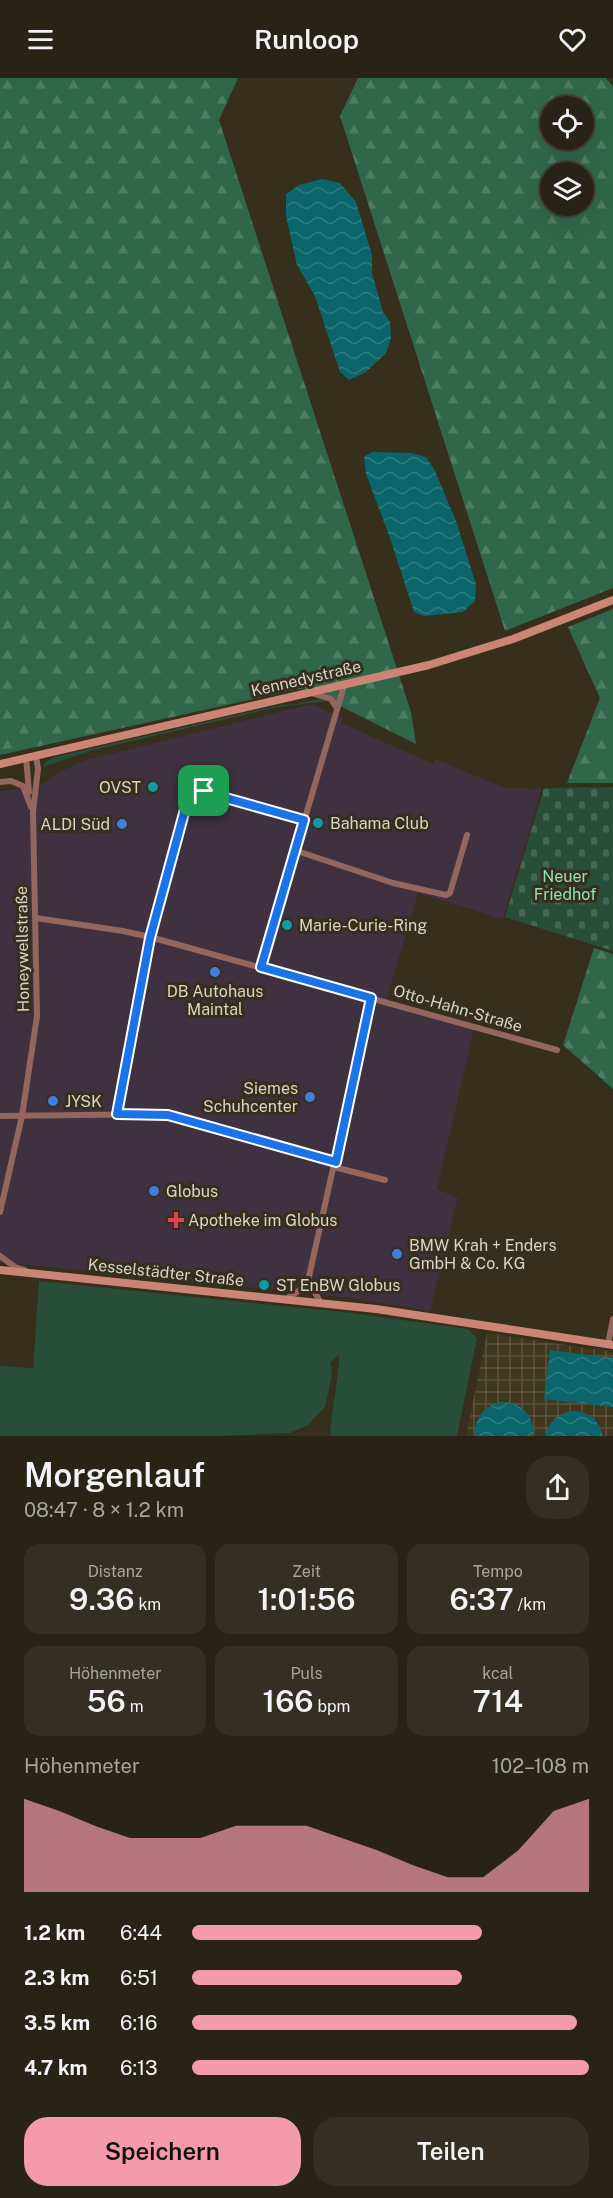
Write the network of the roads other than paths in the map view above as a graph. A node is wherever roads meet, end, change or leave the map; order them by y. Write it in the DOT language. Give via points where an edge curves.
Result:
graph roads {
  1 [pos="613,600"];
  2 [pos="344,686"];
  3 [pos="310,693"];
  4 [pos="337,708"];
  5 [pos="36,755"];
  6 [pos="26,757"];
  7 [pos="0,764"];
  8 [pos="0,782"];
  9 [pos="30,799"];
  10 [pos="33,813"];
  11 [pos="304,820"];
  12 [pos="467,835"];
  13 [pos="294,850"];
  14 [pos="36,918"];
  15 [pos="150,938"];
  16 [pos="261,967"];
  17 [pos="371,998"];
  18 [pos="557,1050"];
  19 [pos="117,1114"];
  20 [pos="0,1116"];
  21 [pos="22,1116"];
  22 [pos="335,1164"];
  23 [pos="385,1180"];
  24 [pos="0,1212"];
  25 [pos="0,1256"];
  26 [pos="0,1270"];
  27 [pos="34,1273"];
  28 [pos="308,1281"];
  29 [pos="286,1299"];
  30 [pos="321,1303"];
  31 [pos="613,1319"];
  32 [pos="610,1345"];
  1 -- 2 [label="main road, Kennedystraße" via="462,656"];
  2 -- 3 [label="main road, Kennedystraße"];
  2 -- 4 [label="street"];
  3 -- 4 [label="street" via="331,699"];
  3 -- 5 [label="main road, Kennedystraße"];
  4 -- 11 [label="street"];
  5 -- 6 [label="main road, Kennedystraße"];
  5 -- 10 [label="street, Honeywellstraße"];
  6 -- 7 [label="main road, Kennedystraße"];
  6 -- 9 [label="street"];
  8 -- 9 [label="street" via="19,783"];
  9 -- 10 [label="street"];
  10 -- 14 [label="street, Honeywellstraße"];
  11 -- 13 [label="street"];
  11 -- 15 [label="street" via="209,792 193,794 187,802"];
  12 -- 13 [label="street" via="450,893 446,895 393,883"];
  13 -- 16 [label="street"];
  14 -- 15 [label="street, Otto-Hahn-Straße"];
  14 -- 21 [label="street, Honeywellstraße" via="38,1008"];
  15 -- 16 [label="street, Otto-Hahn-Straße"];
  15 -- 19 [label="street"];
  16 -- 17 [label="street, Otto-Hahn-Straße"];
  17 -- 18 [label="street, Otto-Hahn-Straße"];
  17 -- 22 [label="street"];
  19 -- 21 [label="street"];
  19 -- 22 [label="street" via="168,1115"];
  20 -- 21 [label="street"];
  21 -- 24 [label="street, Honeywellstraße"];
  22 -- 23 [label="street"];
  22 -- 28 [label="street"];
  25 -- 27 [label="street" via="15,1267"];
  26 -- 27 [label="main road, Kesselstädter Straße"];
  27 -- 29 [label="main road, Kesselstädter Straße"];
  28 -- 29 [label="street"];
  28 -- 30 [label="street"];
  29 -- 30 [label="main road, Kesselstädter Straße"];
  30 -- 32 [label="main road, Kesselstädter Straße"];
  31 -- 32 [label="street"];
}
